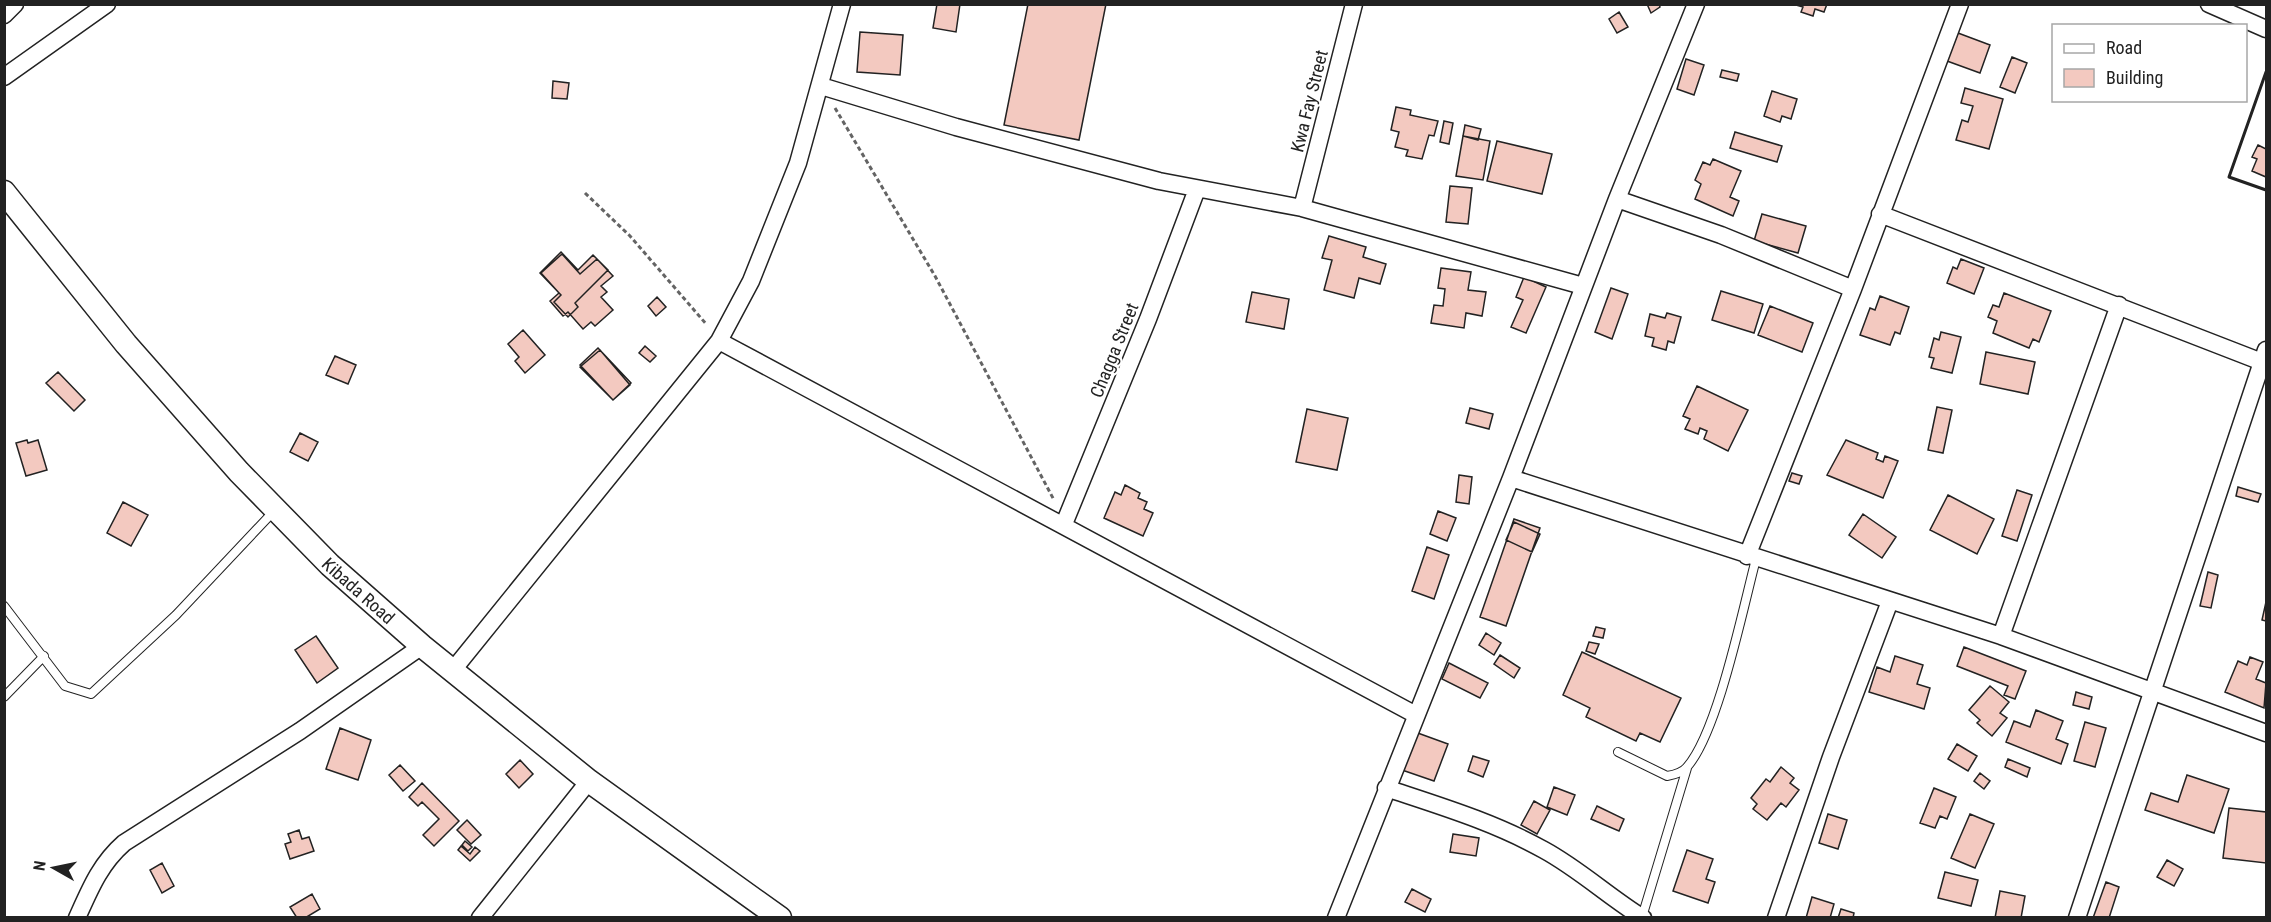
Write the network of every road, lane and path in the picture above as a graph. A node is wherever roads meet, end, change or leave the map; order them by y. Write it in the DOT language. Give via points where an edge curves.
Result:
graph roads {
  1 [pos="15,4"];
  2 [pos="107,4"];
  3 [pos="842,4"];
  4 [pos="1354,4"];
  5 [pos="1696,4"];
  6 [pos="1960,4"];
  7 [pos="2210,4"];
  8 [pos="4,15"];
  9 [pos="2266,29"];
  10 [pos="4,77"];
  11 [pos="821,87"];
  12 [pos="1197,189"];
  13 [pos="4,192"];
  14 [pos="585,193"];
  15 [pos="1617,200"];
  16 [pos="1302,208"];
  17 [pos="1880,214"];
  18 [pos="1583,286"];
  19 [pos="1853,289"];
  20 [pos="2119,306"];
  21 [pos="719,341"];
  22 [pos="2264,356"];
  23 [pos="1511,478"];
  24 [pos="275,510"];
  25 [pos="1064,524"];
  26 [pos="1752,557"];
  27 [pos="1890,601"];
  28 [pos="4,606"];
  29 [pos="2001,636"];
  30 [pos="422,646"];
  31 [pos="44,656"];
  32 [pos="453,670"];
  33 [pos="2151,692"];
  34 [pos="4,697"];
  35 [pos="1416,715"];
  36 [pos="2266,733"];
  37 [pos="1618,752"];
  38 [pos="1687,768"];
  39 [pos="589,781"];
  40 [pos="1386,788"];
  41 [pos="1642,917"];
  42 [pos="77,918"];
  43 [pos="480,918"];
  44 [pos="780,918"];
  45 [pos="1336,918"];
  46 [pos="1776,918"];
  47 [pos="2077,918"];
  1 -- 8 [label="street"];
  2 -- 10 [label="street"];
  3 -- 11 [label="street"];
  4 -- 16 [label="street, Kwa Fay Street"];
  5 -- 15 [label="street"];
  6 -- 17 [label="street"];
  7 -- 9 [label="street"];
  11 -- 12 [label="street" via="956,128"];
  11 -- 21 [label="street" via="773,228 751,281"];
  11 -- 25 [label="path" via="935,276"];
  12 -- 16 [label="street"];
  12 -- 25 [label="street, Chagga Street"];
  13 -- 24 [label="main road, Kibada Road" via="126,344"];
  14 -- 21 [label="path" via="630,236"];
  15 -- 18 [label="street"];
  15 -- 19 [label="street" via="1721,235"];
  16 -- 18 [label="street"];
  17 -- 19 [label="street"];
  17 -- 20 [label="street"];
  18 -- 23 [label="street"];
  19 -- 26 [label="street"];
  20 -- 22 [label="street"];
  20 -- 29 [label="street"];
  21 -- 25 [label="street"];
  21 -- 32 [label="street"];
  22 -- 33 [label="street"];
  23 -- 26 [label="street"];
  23 -- 35 [label="street"];
  24 -- 30 [label="main road, Kibada Road" via="330,565"];
  24 -- 31 [label="lane" via="176,615 91,694 65,686"];
  25 -- 35 [label="street"];
  26 -- 27 [label="street"];
  26 -- 38 [label="lane" via="1717,701 1706,734"];
  27 -- 29 [label="street"];
  27 -- 46 [label="street" via="1830,757"];
  28 -- 31 [label="lane"];
  29 -- 33 [label="street"];
  30 -- 32 [label="main road, Kibada Road"];
  30 -- 42 [label="street" via="300,731 124,843 99,871"];
  31 -- 34 [label="lane"];
  32 -- 39 [label="main road, Kibada Road"];
  33 -- 36 [label="street"];
  33 -- 47 [label="street"];
  35 -- 40 [label="street"];
  37 -- 38 [label="lane" via="1667,776"];
  38 -- 41 [label="lane"];
  39 -- 43 [label="street"];
  39 -- 44 [label="main road, Kibada Road"];
  40 -- 41 [label="street" via="1518,836 1547,851"];
  40 -- 45 [label="street"];
}
